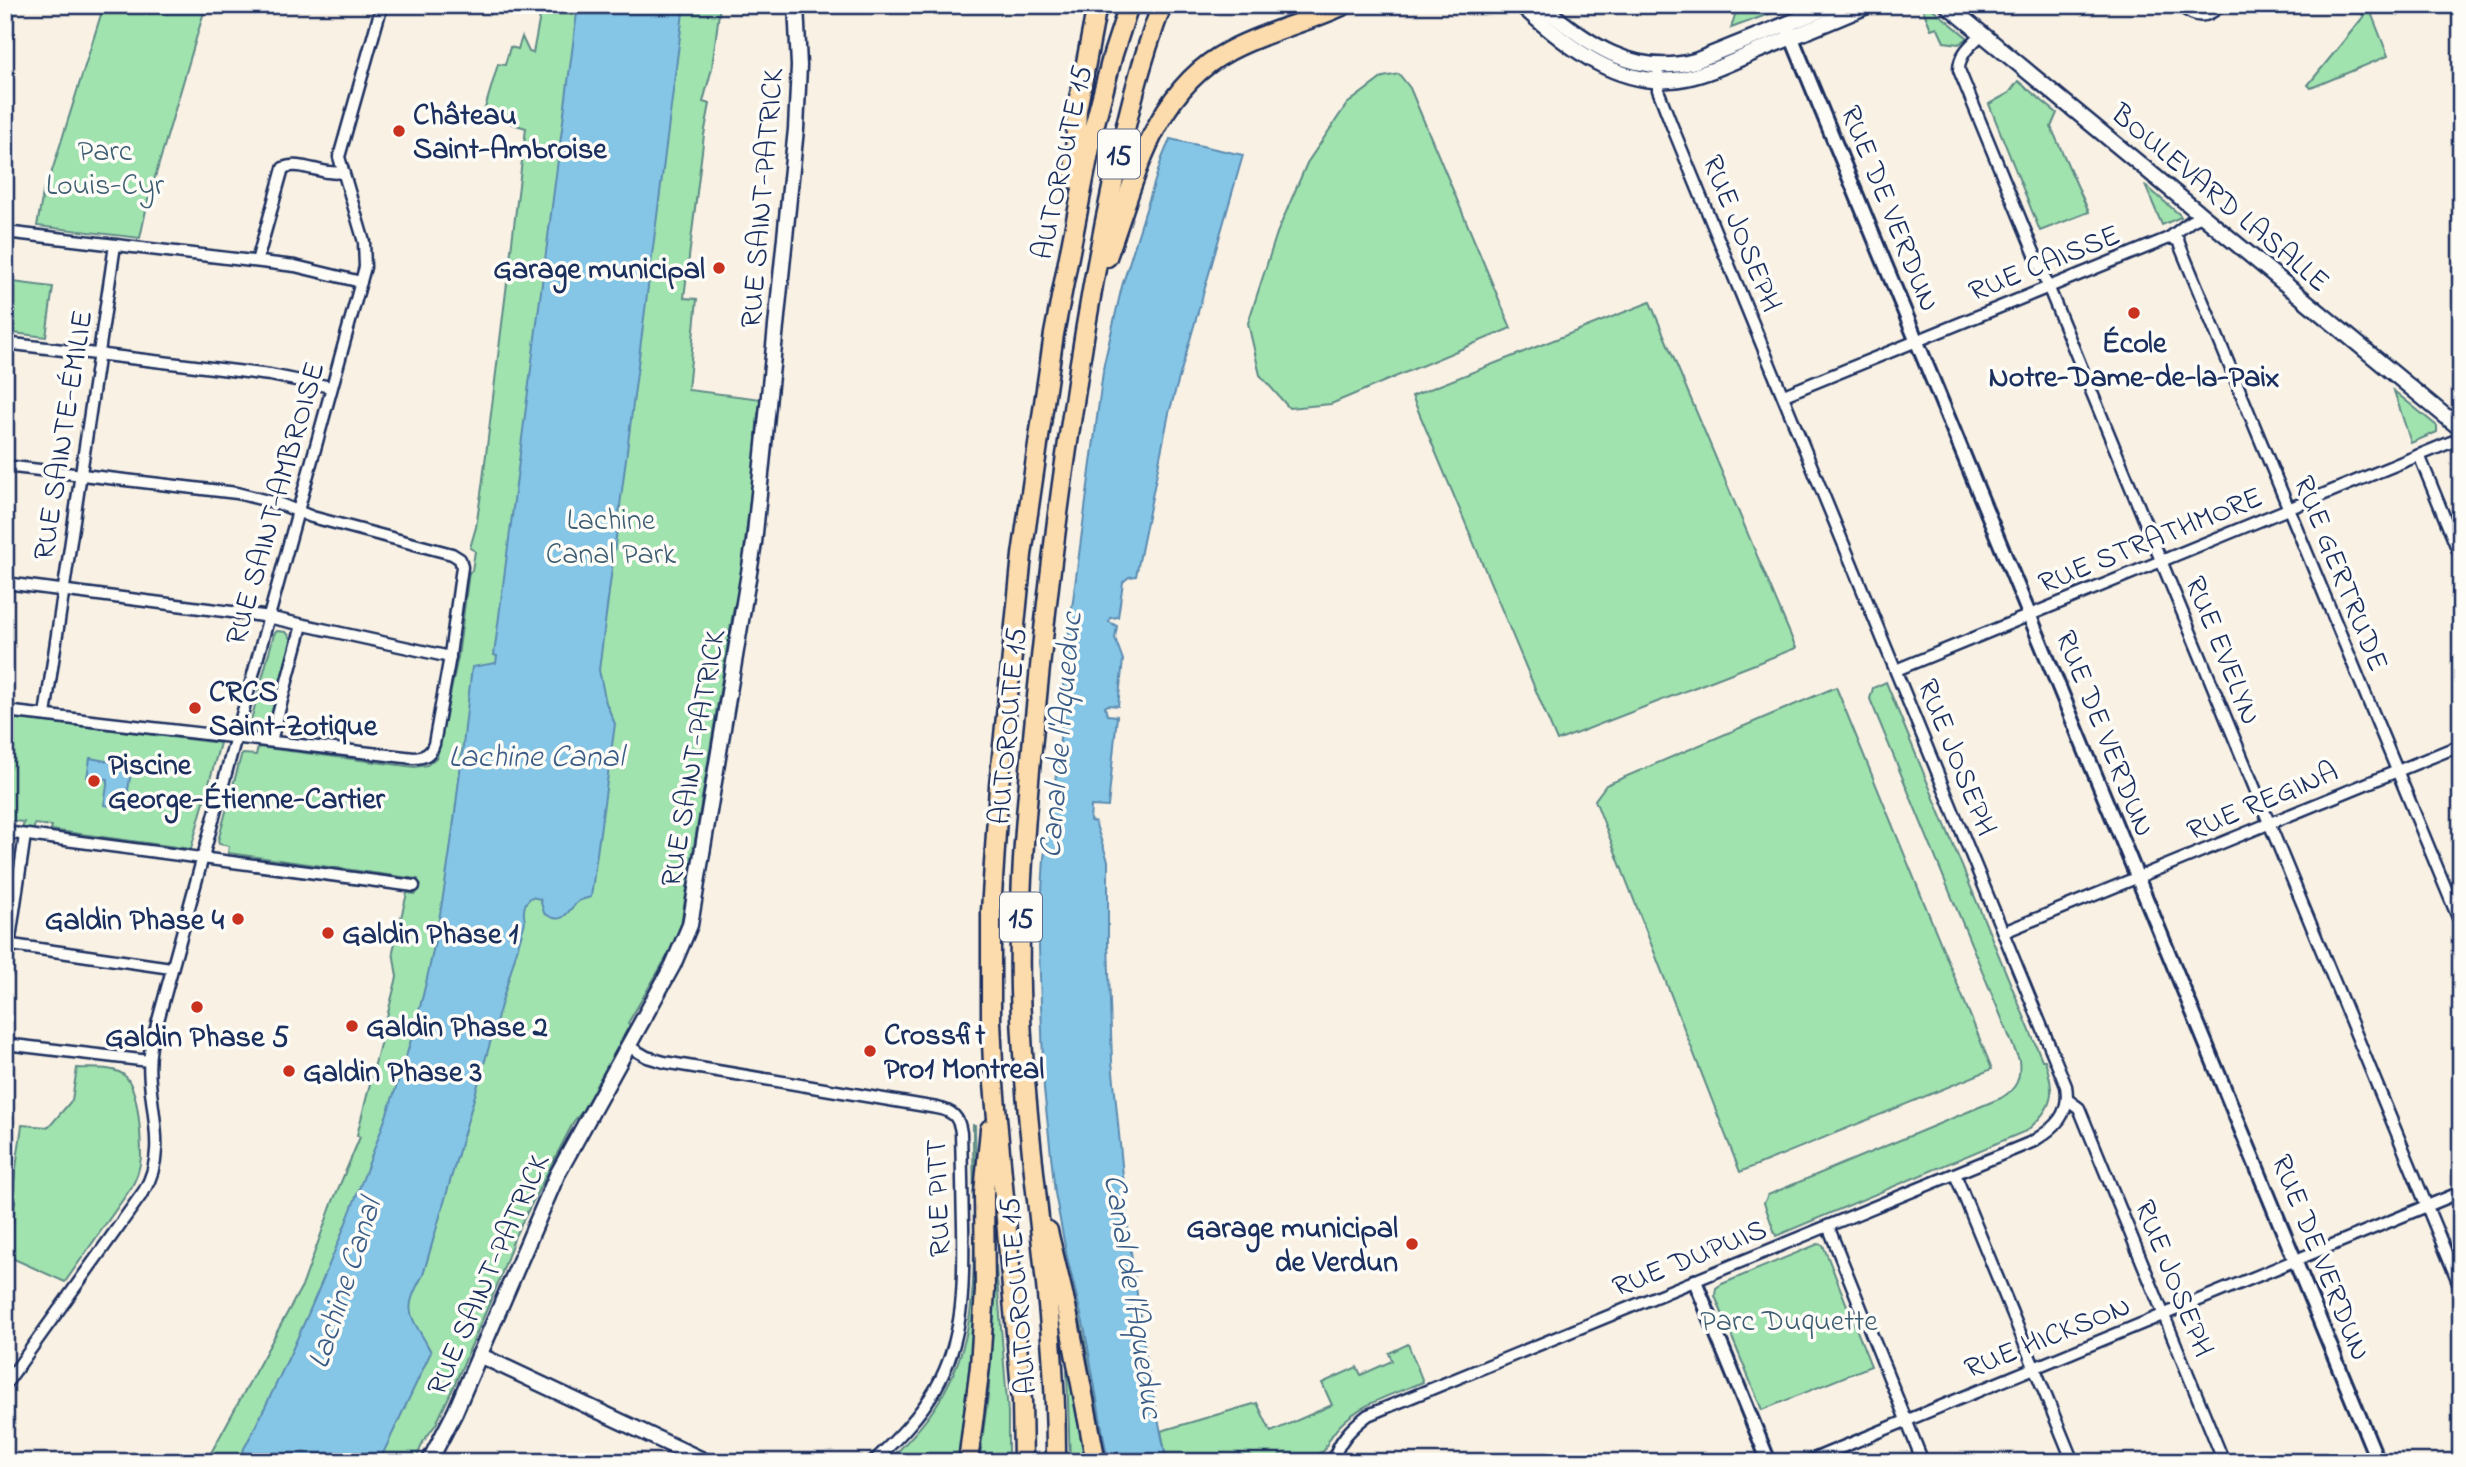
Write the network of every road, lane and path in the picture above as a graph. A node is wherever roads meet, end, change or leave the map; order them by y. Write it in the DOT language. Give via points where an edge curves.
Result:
graph roads {
  1 [pos="382,5"];
  2 [pos="796,5"];
  3 [pos="1097,5"];
  4 [pos="1129,5"];
  5 [pos="1162,5"];
  6 [pos="1344,5"];
  7 [pos="1521,5"];
  8 [pos="1541,5"];
  9 [pos="1834,5"];
  10 [pos="1869,5"];
  11 [pos="1947,5"];
  12 [pos="2179,5"];
  13 [pos="2221,5"];
  14 [pos="1789,31"];
  15 [pos="1982,34"];
  16 [pos="1658,73"];
  17 [pos="342,172"];
  18 [pos="2202,216"];
  19 [pos="5,232"];
  20 [pos="2173,239"];
  21 [pos="1071,242"];
  22 [pos="115,245"];
  23 [pos="257,261"];
  24 [pos="361,282"];
  25 [pos="2048,287"];
  26 [pos="1090,307"];
  27 [pos="1917,341"];
  28 [pos="5,343"];
  29 [pos="99,355"];
  30 [pos="331,387"];
  31 [pos="1784,395"];
  32 [pos="2461,429"];
  33 [pos="2461,438"];
  34 [pos="2419,455"];
  35 [pos="5,466"];
  36 [pos="81,475"];
  37 [pos="2288,509"];
  38 [pos="297,511"];
  39 [pos="2461,558"];
  40 [pos="2160,561"];
  41 [pos="5,583"];
  42 [pos="63,590"];
  43 [pos="2029,615"];
  44 [pos="267,617"];
  45 [pos="302,625"];
  46 [pos="450,657"];
  47 [pos="1896,670"];
  48 [pos="5,711"];
  49 [pos="45,715"];
  50 [pos="236,737"];
  51 [pos="271,741"];
  52 [pos="2461,745"];
  53 [pos="2397,771"];
  54 [pos="2269,824"];
  55 [pos="5,832"];
  56 [pos="25,835"];
  57 [pos="202,857"];
  58 [pos="2137,879"];
  59 [pos="414,886"];
  60 [pos="2461,925"];
  61 [pos="2004,932"];
  62 [pos="7,944"];
  63 [pos="171,968"];
  64 [pos="5,973"];
  65 [pos="5,1044"];
  66 [pos="628,1046"];
  67 [pos="149,1061"];
  68 [pos="994,1084"];
  69 [pos="2068,1100"];
  70 [pos="1032,1162"];
  71 [pos="1955,1174"];
  72 [pos="2461,1192"];
  73 [pos="7,1201"];
  74 [pos="2427,1206"];
  75 [pos="1828,1226"];
  76 [pos="5,1230"];
  77 [pos="2295,1260"];
  78 [pos="1695,1281"];
  79 [pos="2461,1289"];
  80 [pos="2164,1314"];
  81 [pos="479,1355"];
  82 [pos="2034,1368"];
  83 [pos="5,1385"];
  84 [pos="1906,1420"];
  85 [pos="429,1462"];
  86 [pos="708,1462"];
  87 [pos="873,1462"];
  88 [pos="968,1462"];
  89 [pos="1023,1462"];
  90 [pos="1056,1462"];
  91 [pos="1096,1462"];
  92 [pos="1332,1462"];
  93 [pos="1769,1462"];
  94 [pos="1806,1462"];
  95 [pos="1923,1462"];
  96 [pos="2073,1462"];
  97 [pos="2224,1462"];
  98 [pos="2378,1462"];
  1 -- 17 [label="street, RUE SAINT-AMBROISE" via="340,147"];
  2 -- 66 [label="main road, RUE SAINT-PATRICK" via="799,94 795,150 745,607 690,925"];
  3 -- 21 [label="highway" via="1077,110"];
  4 -- 21 [label="highway, AUTOROUTE 15 / 15" via="1103,90"];
  5 -- 26 [label="highway, AUTOROUTE 15 / 15" via="1128,116"];
  6 -- 26 [label="highway" via="1228,51 1183,86 1152,135"];
  7 -- 16 [label="main road" via="1597,63 1629,76"];
  8 -- 16 [label="main road" via="1602,50"];
  9 -- 14 [label="main road"];
  10 -- 14 [label="main road"];
  11 -- 15 [label="main road, BOULEVARD LASALLE"];
  12 -- 13 [label="street" via="2200,17"];
  14 -- 16 [label="main road" via="1707,72 1684,79"];
  14 -- 27 [label="street, RUE DE VERDUN"];
  15 -- 18 [label="main road, BOULEVARD LASALLE"];
  15 -- 25 [label="street, RUE EVELYN" via="1963,53 1959,70"];
  16 -- 31 [label="street, RUE JOSEPH" via="1663,102"];
  17 -- 23 [label="street" via="283,168"];
  17 -- 24 [label="street, RUE SAINT-AMBROISE" via="365,248"];
  18 -- 20 [label="street, RUE CAISSE"];
  18 -- 32 [label="main road, BOULEVARD LASALLE"];
  19 -- 22 [label="street"];
  20 -- 25 [label="street, RUE CAISSE"];
  20 -- 37 [label="street, RUE GERTRUDE"];
  21 -- 68 [label="highway, AUTOROUTE 15 / 15" via="1038,435 1006,700 991,911"];
  22 -- 23 [label="street"];
  22 -- 29 [label="street, RUE SAINTE-ÉMILIE"];
  23 -- 24 [label="street"];
  24 -- 30 [label="street, RUE SAINT-AMBROISE"];
  25 -- 27 [label="street, RUE CAISSE"];
  25 -- 40 [label="street, RUE EVELYN"];
  26 -- 70 [label="highway, AUTOROUTE 15 / 15" via="1048,586 1025,834 1020,988"];
  27 -- 31 [label="street, RUE CAISSE"];
  27 -- 43 [label="street, RUE DE VERDUN"];
  28 -- 29 [label="street"];
  29 -- 30 [label="street" via="271,375"];
  29 -- 36 [label="street, RUE SAINTE-ÉMILIE"];
  30 -- 38 [label="street, RUE SAINT-AMBROISE"];
  31 -- 47 [label="street, RUE JOSEPH"];
  33 -- 34 [label="street, RUE STRATHMORE"];
  34 -- 37 [label="street, RUE STRATHMORE"];
  34 -- 39 [label="street"];
  35 -- 36 [label="street"];
  36 -- 38 [label="street" via="232,492"];
  36 -- 42 [label="street, RUE SAINTE-ÉMILIE"];
  37 -- 40 [label="street, RUE STRATHMORE"];
  37 -- 53 [label="street, RUE GERTRUDE"];
  38 -- 44 [label="street, RUE SAINT-AMBROISE"];
  38 -- 46 [label="street" via="449,553 461,561"];
  40 -- 43 [label="street, RUE STRATHMORE"];
  40 -- 54 [label="street, RUE EVELYN"];
  41 -- 42 [label="street"];
  42 -- 44 [label="street"];
  42 -- 49 [label="street, RUE SAINTE-ÉMILIE"];
  43 -- 47 [label="street, RUE STRATHMORE"];
  43 -- 58 [label="street, RUE DE VERDUN"];
  44 -- 45 [label="street"];
  44 -- 50 [label="street, RUE SAINT-AMBROISE"];
  45 -- 46 [label="street"];
  45 -- 51 [label="street, RUE SAINT-AMBROISE"];
  46 -- 51 [label="street" via="433,747 424,757"];
  47 -- 61 [label="street, RUE JOSEPH"];
  48 -- 49 [label="street"];
  49 -- 50 [label="street"];
  50 -- 51 [label="street"];
  50 -- 57 [label="street, RUE SAINT-AMBROISE"];
  52 -- 53 [label="street, RUE REGINA"];
  53 -- 54 [label="street, RUE REGINA"];
  53 -- 60 [label="street, RUE GERTRUDE"];
  54 -- 58 [label="street, RUE REGINA"];
  54 -- 74 [label="street, RUE EVELYN"];
  55 -- 56 [label="street"];
  56 -- 57 [label="street"];
  56 -- 62 [label="street"];
  57 -- 59 [label="street"];
  57 -- 63 [label="street, RUE SAINT-AMBROISE"];
  58 -- 61 [label="street, RUE REGINA"];
  58 -- 77 [label="street, RUE DE VERDUN"];
  61 -- 69 [label="street, RUE JOSEPH"];
  62 -- 63 [label="street"];
  62 -- 64 [label="street"];
  63 -- 67 [label="street, RUE SAINT-AMBROISE"];
  65 -- 67 [label="street"];
  66 -- 81 [label="main road, RUE SAINT-PATRICK" via="557,1175"];
  66 -- 87 [label="street, RUE PITT" via="664,1062 937,1108 958,1119 964,1266 958,1330 931,1396"];
  67 -- 83 [label="street, RUE SAINT-AMBROISE" via="157,1146 153,1173"];
  68 -- 88 [label="highway" via="984,1193 980,1366"];
  68 -- 89 [label="highway, AUTOROUTE 15 / 15" via="1022,1401"];
  69 -- 71 [label="street, RUE DUPUIS" via="2064,1115 2032,1142"];
  69 -- 80 [label="street, RUE JOSEPH" via="2079,1108"];
  70 -- 90 [label="highway, AUTOROUTE 15 / 15" via="1055,1403"];
  70 -- 91 [label="highway"];
  71 -- 75 [label="street, RUE DUPUIS"];
  71 -- 82 [label="street"];
  72 -- 74 [label="street, RUE HICKSON"];
  73 -- 76 [label="street"];
  74 -- 77 [label="street, RUE HICKSON"];
  74 -- 79 [label="street, RUE EVELYN"];
  75 -- 78 [label="street, RUE DUPUIS"];
  75 -- 84 [label="street"];
  77 -- 80 [label="street, RUE HICKSON"];
  77 -- 98 [label="street, RUE DE VERDUN"];
  78 -- 92 [label="street, RUE DUPUIS" via="1368,1415 1346,1434"];
  78 -- 93 [label="street"];
  80 -- 82 [label="street, RUE HICKSON"];
  80 -- 97 [label="street, RUE JOSEPH"];
  81 -- 85 [label="main road, RUE SAINT-PATRICK"];
  81 -- 86 [label="main road"];
  82 -- 84 [label="street, RUE HICKSON"];
  82 -- 96 [label="street"];
  84 -- 94 [label="street, RUE HICKSON"];
  84 -- 95 [label="street"];
}
